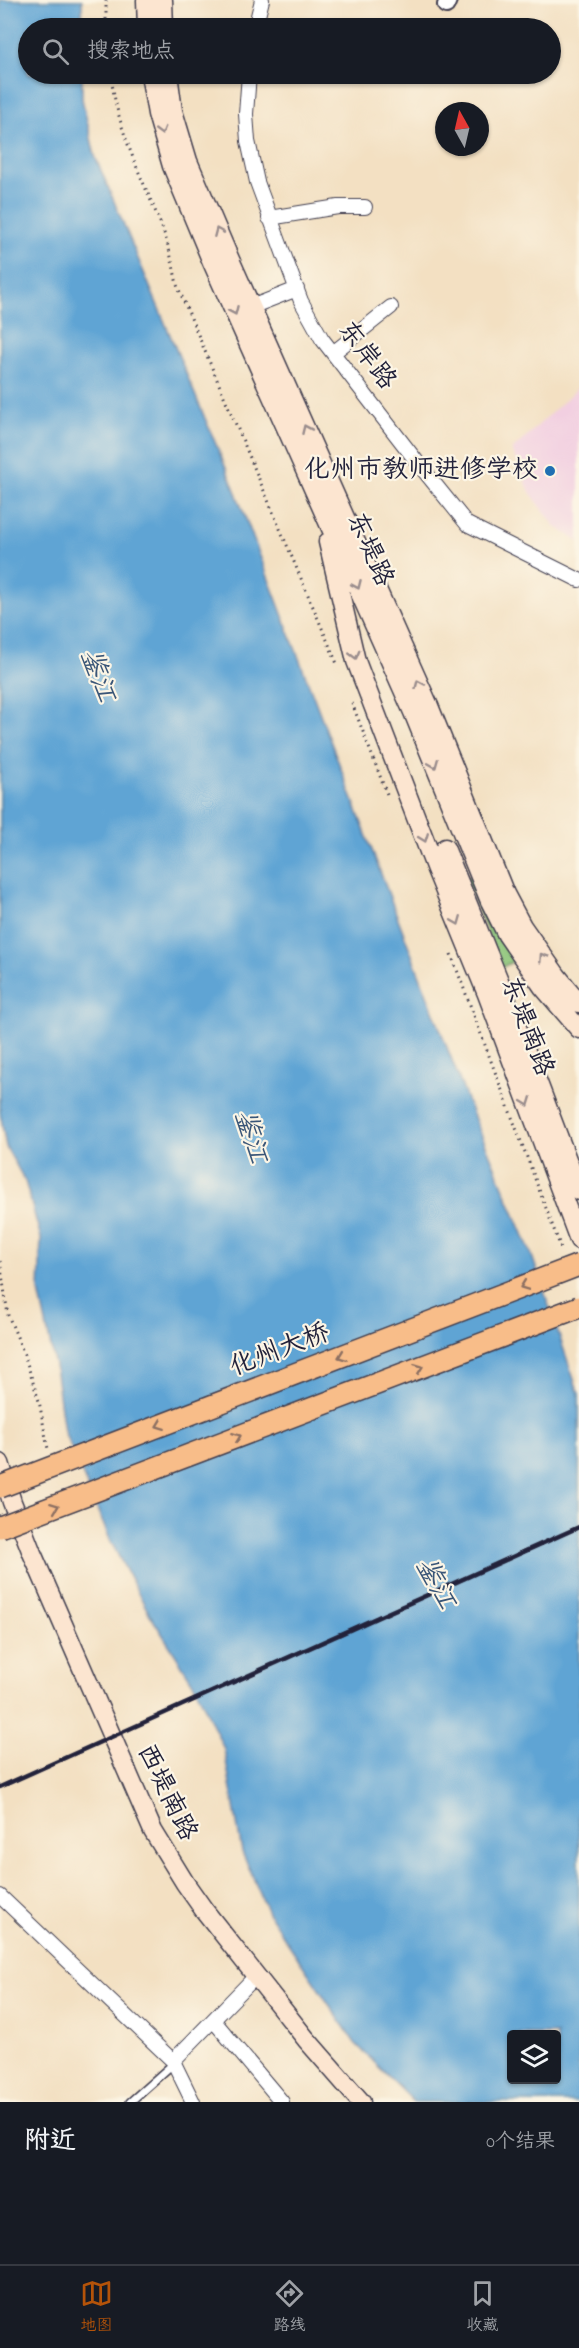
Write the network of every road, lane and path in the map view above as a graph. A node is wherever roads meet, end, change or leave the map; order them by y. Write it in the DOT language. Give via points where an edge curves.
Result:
graph roads {
  1 [pos="106,0"];
  2 [pos="146,0"];
  3 [pos="163,0"];
  4 [pos="262,0"];
  5 [pos="106,18"];
  6 [pos="147,18"];
  7 [pos="164,18"];
  8 [pos="258,18"];
  9 [pos="112,84"];
  10 [pos="152,84"];
  11 [pos="170,84"];
  12 [pos="248,84"];
  13 [pos="365,207"];
  14 [pos="269,218"];
  15 [pos="297,289"];
  16 [pos="251,307"];
  17 [pos="391,307"];
  18 [pos="333,353"];
  19 [pos="317,496"];
  20 [pos="579,580"];
  21 [pos="339,668"];
  22 [pos="351,701"];
  23 [pos="389,800"];
  24 [pos="472,811"];
  25 [pos="459,825"];
  26 [pos="445,848"];
  27 [pos="435,867"];
  28 [pos="449,951"];
  29 [pos="531,969"];
  30 [pos="500,982"];
  31 [pos="579,1003"];
  32 [pos="579,1029"];
  33 [pos="579,1191"];
  34 [pos="579,1240"];
  35 [pos="571,1260"];
  36 [pos="0,1261"];
  37 [pos="579,1307"];
  38 [pos="50,1460"];
  39 [pos="0,1463"];
  40 [pos="0,1487"];
  41 [pos="0,1527"];
  42 [pos="0,1896"];
  43 [pos="256,1976"];
  44 [pos="214,2021"];
  45 [pos="174,2062"];
  46 [pos="130,2102"];
  47 [pos="193,2102"];
  48 [pos="282,2102"];
  49 [pos="361,2102"];
  1 -- 5 [label="path"];
  2 -- 6 [label="main road"];
  3 -- 7 [label="main road"];
  4 -- 8 [label="street"];
  9 -- 21 [label="path" via="113,100 139,175 169,248 177,285"];
  10 -- 19 [label="main road, 东堤路, one-way" via="172,166"];
  16 -- 11 [label="main road, 东堤路, one-way" via="188,161"];
  12 -- 14 [label="street, 东岸路" via="248,141"];
  13 -- 14 [label="street" via="338,207"];
  14 -- 15 [label="street, 东岸路"];
  15 -- 16 [label="street"];
  15 -- 18 [label="street, 东岸路" via="310,320"];
  24 -- 16 [label="main road, 东堤路, one-way"];
  17 -- 18 [label="street"];
  18 -- 20 [label="street, 东岸路" via="467,524"];
  19 -- 25 [label="main road, 东堤路, one-way"];
  19 -- 27 [label="main road, 东堤南路, one-way" via="356,661"];
  22 -- 23 [label="path"];
  24 -- 25 [label="main road"];
  31 -- 24 [label="main road, 东堤路, one-way" via="522,926"];
  25 -- 26 [label="main road"];
  25 -- 29 [label="main road, 东堤路" via="490,901"];
  26 -- 27 [label="main road"];
  26 -- 30 [label="main road, 东堤南路"];
  27 -- 34 [label="main road, 东堤南路, one-way"];
  28 -- 35 [label="path"];
  29 -- 30 [label="main road"];
  29 -- 32 [label="main road, 东堤路"];
  30 -- 33 [label="main road, 东堤南路"];
  35 -- 40 [label="main road, 化州大桥, one-way, bridge"];
  36 -- 38 [label="path" via="8,1315 39,1401"];
  41 -- 37 [label="main road, one-way, bridge"];
  39 -- 43 [label="main road, 西堤南路" via="32,1553 153,1831 185,1883"];
  42 -- 45 [label="street"];
  43 -- 44 [label="street"];
  43 -- 49 [label="main road, 西堤南路"];
  44 -- 45 [label="street"];
  44 -- 48 [label="street"];
  45 -- 46 [label="lane"];
  45 -- 47 [label="street"];
}
